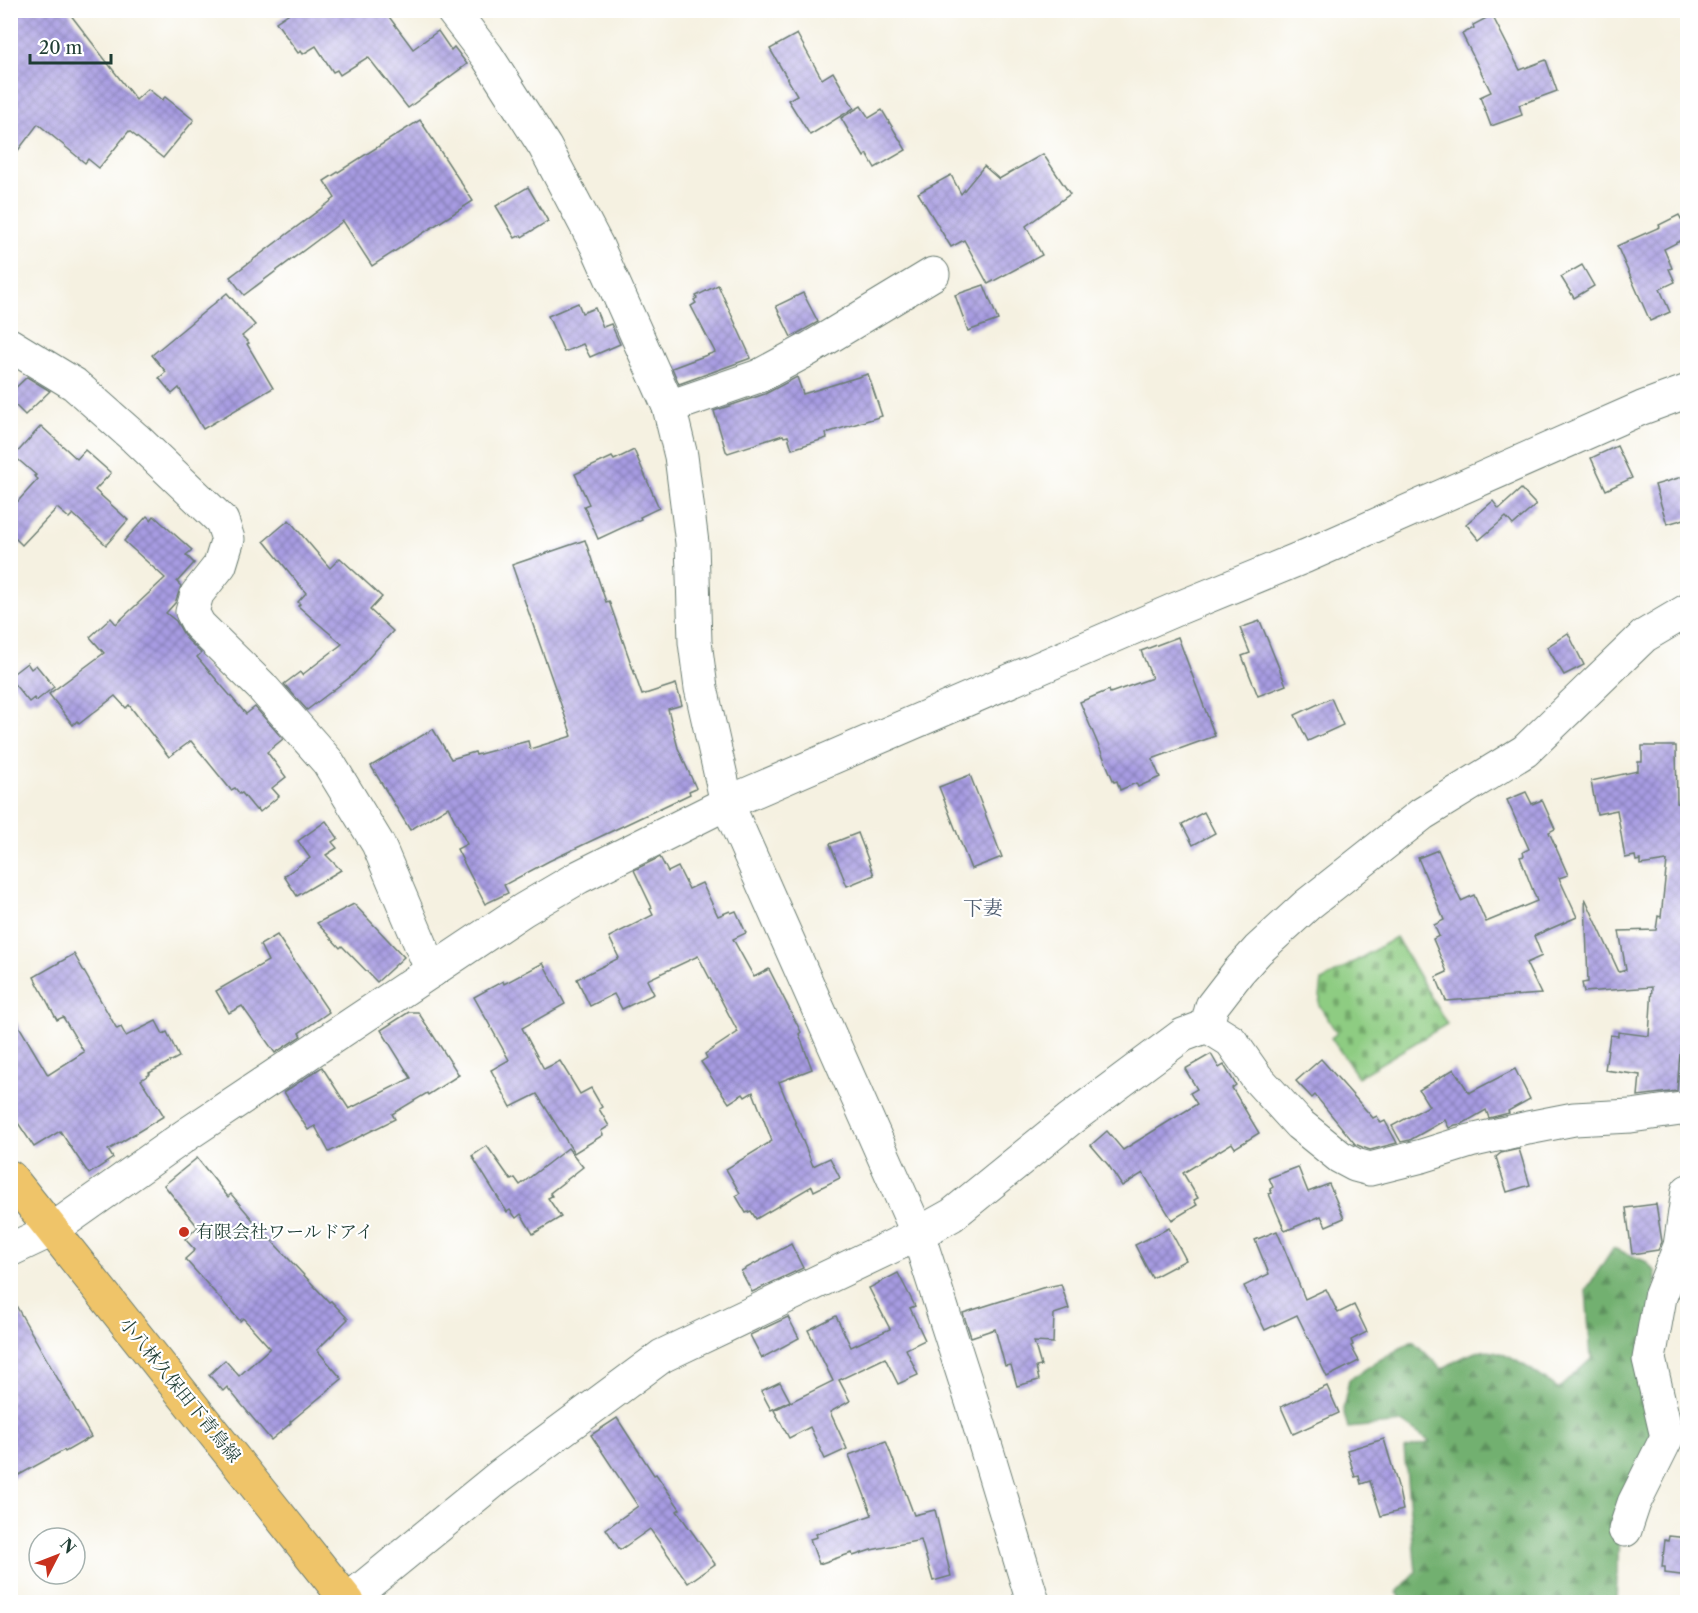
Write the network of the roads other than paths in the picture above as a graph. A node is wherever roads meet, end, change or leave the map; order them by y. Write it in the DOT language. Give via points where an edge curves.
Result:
graph roads {
  1 [pos="452,10"];
  2 [pos="933,274"];
  3 [pos="10,345"];
  4 [pos="1688,391"];
  5 [pos="669,406"];
  6 [pos="1688,610"];
  7 [pos="727,803"];
  8 [pos="432,971"];
  9 [pos="1207,1026"];
  10 [pos="1688,1108"];
  11 [pos="10,1177"];
  12 [pos="1688,1191"];
  13 [pos="52,1230"];
  14 [pos="918,1234"];
  15 [pos="10,1251"];
  16 [pos="1625,1530"];
  17 [pos="348,1602"];
  18 [pos="1033,1602"];
  1 -- 5 [label="street" via="487,56 545,147 597,246"];
  2 -- 5 [label="street" via="759,376"];
  3 -- 8 [label="street" via="74,384 222,521 228,539 223,556 197,594 192,612 199,625 261,686 328,762 378,843"];
  4 -- 7 [label="street"];
  5 -- 7 [label="street" via="681,456 692,543 695,642 701,688"];
  6 -- 9 [label="street" via="1644,636 1525,751 1422,814 1308,905 1239,971 1212,1006"];
  7 -- 8 [label="street" via="579,877"];
  7 -- 14 [label="street"];
  8 -- 13 [label="street" via="186,1135"];
  9 -- 10 [label="street" via="1231,1041 1257,1078 1299,1124 1340,1157 1370,1169 1470,1141 1574,1119"];
  9 -- 14 [label="street" via="1183,1035 1069,1120 952,1215"];
  11 -- 13 [label="main road, 小八林久保田下青鳥線"];
  12 -- 16 [label="street" via="1680,1246 1660,1297 1649,1359 1666,1437"];
  13 -- 15 [label="street"];
  13 -- 17 [label="main road, 小八林久保田下青鳥線"];
  14 -- 17 [label="street" via="662,1356 500,1476"];
  14 -- 18 [label="street"];
}
